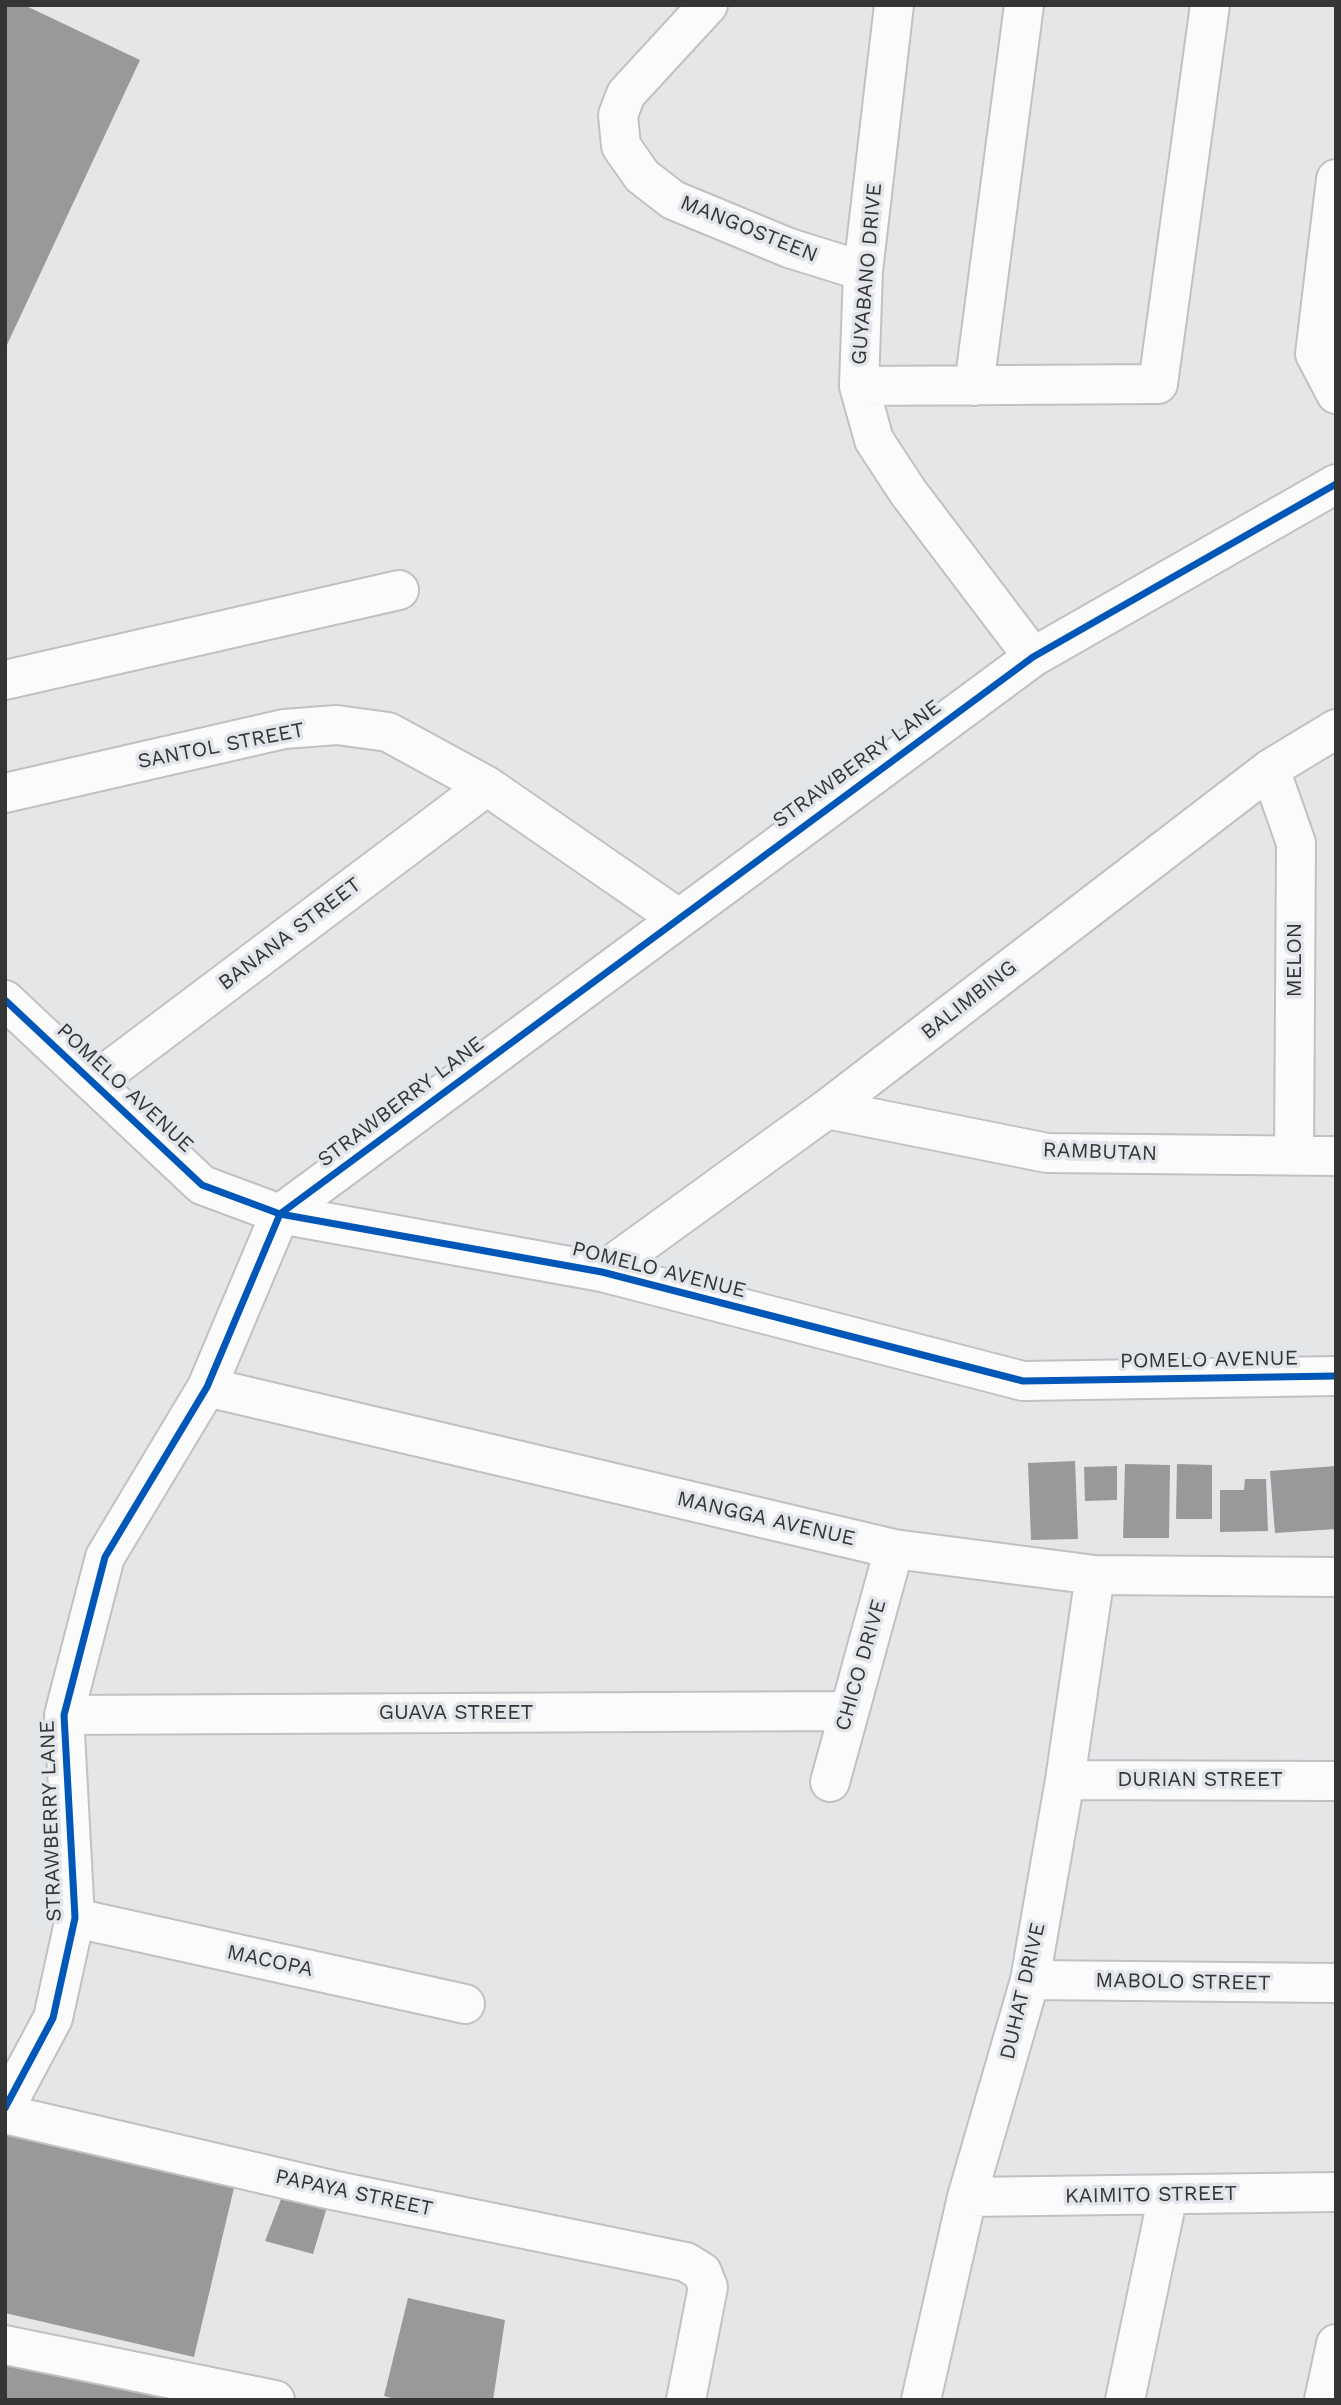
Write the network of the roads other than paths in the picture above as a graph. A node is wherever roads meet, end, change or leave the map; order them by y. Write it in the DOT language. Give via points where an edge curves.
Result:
graph roads {
  1 [pos="708,5"];
  2 [pos="894,5"];
  3 [pos="1024,5"];
  4 [pos="1210,5"];
  5 [pos="1336,179"];
  6 [pos="1333,228"];
  7 [pos="863,271"];
  8 [pos="859,386"];
  9 [pos="974,386"];
  10 [pos="1336,394"];
  11 [pos="1336,484"];
  12 [pos="399,590"];
  13 [pos="1033,657"];
  14 [pos="5,680"];
  15 [pos="1336,729"];
  16 [pos="1270,769"];
  17 [pos="487,786"];
  18 [pos="5,793"];
  19 [pos="678,918"];
  20 [pos="5,1000"];
  21 [pos="94,1082"];
  22 [pos="827,1109"];
  23 [pos="1294,1156"];
  24 [pos="1336,1156"];
  25 [pos="280,1214"];
  26 [pos="602,1272"];
  27 [pos="1336,1376"];
  28 [pos="207,1387"];
  29 [pos="894,1549"];
  30 [pos="1095,1575"];
  31 [pos="1336,1577"];
  32 [pos="847,1711"];
  33 [pos="64,1714"];
  34 [pos="1065,1780"];
  35 [pos="1336,1781"];
  36 [pos="830,1782"];
  37 [pos="75,1918"];
  38 [pos="1030,1980"];
  39 [pos="1336,1983"];
  40 [pos="465,2004"];
  41 [pos="5,2108"];
  42 [pos="5,2114"];
  43 [pos="1336,2192"];
  44 [pos="1168,2195"];
  45 [pos="967,2197"];
  46 [pos="5,2344"];
  47 [pos="1336,2344"];
  48 [pos="275,2400"];
  49 [pos="686,2400"];
  50 [pos="921,2400"];
  51 [pos="1125,2400"];
  52 [pos="1324,2400"];
  1 -- 7 [label="street, MANGOSTEEN" via="626,94 618,115 621,146 642,176 673,200 789,248"];
  2 -- 7 [label="street, GUYABANO DRIVE"];
  3 -- 9 [label="street"];
  4 -- 9 [label="street" via="1157,384"];
  5 -- 6 [label="street"];
  6 -- 10 [label="street" via="1315,354"];
  7 -- 8 [label="street, GUYABANO DRIVE"];
  8 -- 9 [label="street"];
  8 -- 13 [label="street, GUYABANO DRIVE" via="874,440"];
  11 -- 13 [label="street, STRAWBERRY LANE"];
  12 -- 14 [label="street"];
  13 -- 19 [label="street, STRAWBERRY LANE"];
  15 -- 16 [label="street, BALIMBING"];
  16 -- 22 [label="street, BALIMBING"];
  16 -- 23 [label="street, MELON" via="1296,844"];
  17 -- 18 [label="street, SANTOL STREET" via="388,732 337,725 284,729"];
  17 -- 19 [label="street, SANTOL STREET"];
  17 -- 21 [label="street, BANANA STREET"];
  19 -- 25 [label="street, STRAWBERRY LANE"];
  20 -- 21 [label="street, POMELO AVENUE"];
  21 -- 25 [label="street, POMELO AVENUE" via="202,1185"];
  22 -- 23 [label="street, RAMBUTAN" via="1047,1153"];
  22 -- 26 [label="street, BALIMBING"];
  23 -- 24 [label="street, RAMBUTAN"];
  25 -- 26 [label="street, POMELO AVENUE"];
  25 -- 28 [label="street, STRAWBERRY LANE"];
  26 -- 27 [label="street, POMELO AVENUE" via="1023,1381"];
  28 -- 29 [label="street, MANGGA AVENUE"];
  28 -- 33 [label="street, STRAWBERRY LANE" via="105,1558"];
  29 -- 30 [label="street, MANGGA AVENUE"];
  29 -- 32 [label="street, CHICO DRIVE"];
  30 -- 31 [label="street, MANGGA AVENUE"];
  30 -- 34 [label="street, DUHAT DRIVE"];
  32 -- 33 [label="street, GUAVA STREET"];
  32 -- 36 [label="street, CHICO DRIVE"];
  33 -- 37 [label="street, STRAWBERRY LANE"];
  34 -- 35 [label="street, DURIAN STREET"];
  34 -- 38 [label="street, DUHAT DRIVE"];
  37 -- 40 [label="street, MACOPA"];
  37 -- 41 [label="street, STRAWBERRY LANE" via="53,2018"];
  38 -- 39 [label="street, MABOLO STREET"];
  38 -- 45 [label="street, DUHAT DRIVE"];
  42 -- 49 [label="street, PAPAYA STREET" via="332,2190 671,2257 702,2272 708,2287"];
  43 -- 44 [label="street, KAIMITO STREET"];
  44 -- 45 [label="street, KAIMITO STREET"];
  44 -- 51 [label="street"];
  45 -- 50 [label="street, DUHAT DRIVE"];
  46 -- 48 [label="street"];
  47 -- 52 [label="street"];
}
